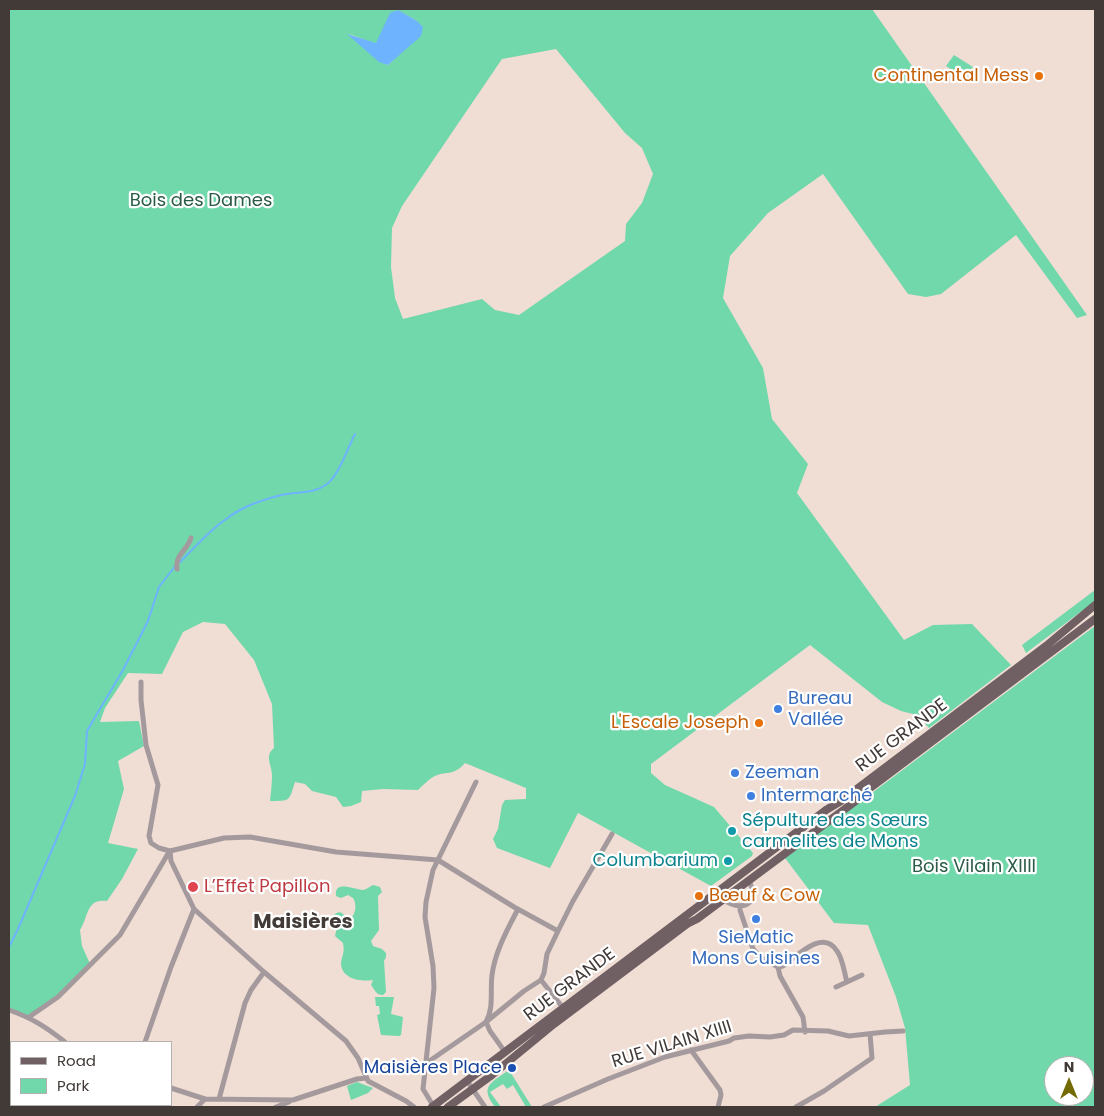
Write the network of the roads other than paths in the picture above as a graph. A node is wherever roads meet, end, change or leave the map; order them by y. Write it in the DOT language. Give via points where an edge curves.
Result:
graph roads {
  1 [pos="191,538"];
  2 [pos="178,569"];
  3 [pos="1095,605"];
  4 [pos="1095,619"];
  5 [pos="141,682"];
  6 [pos="476,782"];
  7 [pos="612,834"];
  8 [pos="170,851"];
  9 [pos="438,860"];
  10 [pos="749,880"];
  11 [pos="725,887"];
  12 [pos="723,899"];
  13 [pos="740,906"];
  14 [pos="194,908"];
  15 [pos="518,909"];
  16 [pos="558,931"];
  17 [pos="778,967"];
  18 [pos="264,972"];
  19 [pos="862,976"];
  20 [pos="540,980"];
  21 [pos="847,982"];
  22 [pos="836,987"];
  23 [pos="564,1008"];
  24 [pos="9,1010"];
  25 [pos="29,1017"];
  26 [pos="486,1022"];
  27 [pos="903,1031"];
  28 [pos="805,1032"];
  29 [pos="870,1034"];
  30 [pos="64,1041"];
  31 [pos="146,1041"];
  32 [pos="691,1050"];
  33 [pos="505,1052"];
  34 [pos="425,1064"];
  35 [pos="367,1078"];
  36 [pos="467,1081"];
  37 [pos="172,1088"];
  38 [pos="472,1089"];
  39 [pos="205,1098"];
  40 [pos="219,1099"];
  41 [pos="293,1100"];
  42 [pos="197,1107"];
  43 [pos="276,1107"];
  44 [pos="414,1107"];
  45 [pos="434,1107"];
  46 [pos="448,1107"];
  47 [pos="485,1107"];
  48 [pos="544,1107"];
  49 [pos="718,1107"];
  50 [pos="796,1107"];
  1 -- 2 [label="street" via="176,562"];
  3 -- 11 [label="main road, RUE GRANDE" via="1046,646"];
  4 -- 10 [label="main road, RUE GRANDE"];
  5 -- 8 [label="street" via="146,745 158,785 149,836 152,843"];
  6 -- 9 [label="street"];
  7 -- 16 [label="street"];
  8 -- 9 [label="street" via="224,838 250,837 336,852"];
  8 -- 14 [label="street" via="171,861"];
  8 -- 25 [label="street" via="120,935 58,997"];
  9 -- 15 [label="street"];
  9 -- 34 [label="street" via="426,909 434,988"];
  10 -- 12 [label="main road, RUE GRANDE"];
  10 -- 13 [label="street" via="752,896"];
  11 -- 12 [label="street"];
  11 -- 23 [label="main road, RUE GRANDE"];
  12 -- 13 [label="street"];
  12 -- 38 [label="main road, RUE GRANDE"];
  13 -- 17 [label="street" via="753,949"];
  14 -- 18 [label="street"];
  14 -- 31 [label="street" via="164,984"];
  15 -- 16 [label="street"];
  15 -- 26 [label="street" via="505,933 493,970 491,1012"];
  16 -- 20 [label="street"];
  17 -- 21 [label="street" via="784,966 813,943 824,942 837,949"];
  17 -- 28 [label="street" via="803,1018"];
  18 -- 35 [label="street" via="346,1041"];
  18 -- 40 [label="street" via="250,990 245,1003"];
  19 -- 21 [label="street"];
  20 -- 23 [label="street"];
  20 -- 26 [label="street"];
  21 -- 22 [label="street"];
  23 -- 33 [label="main road, RUE GRANDE"];
  24 -- 25 [label="street"];
  25 -- 30 [label="street"];
  26 -- 33 [label="street"];
  26 -- 34 [label="street"];
  27 -- 29 [label="street, RUE VILAIN XIIII"];
  28 -- 29 [label="street, RUE VILAIN XIIII" via="828,1031 849,1036"];
  28 -- 32 [label="street, RUE VILAIN XIIII" via="793,1030 770,1037 734,1038"];
  29 -- 50 [label="street" via="872,1058"];
  32 -- 48 [label="street, RUE VILAIN XIIII" via="639,1067"];
  32 -- 49 [label="street" via="720,1090"];
  33 -- 36 [label="main road, RUE GRANDE"];
  34 -- 45 [label="street" via="423,1089"];
  35 -- 41 [label="street"];
  35 -- 44 [label="street"];
  36 -- 38 [label="street"];
  36 -- 45 [label="main road, RUE GRANDE"];
  37 -- 39 [label="street"];
  38 -- 46 [label="main road, RUE GRANDE"];
  38 -- 47 [label="street"];
  39 -- 40 [label="street"];
  39 -- 42 [label="street"];
  40 -- 41 [label="street"];
  41 -- 43 [label="street"];
}
